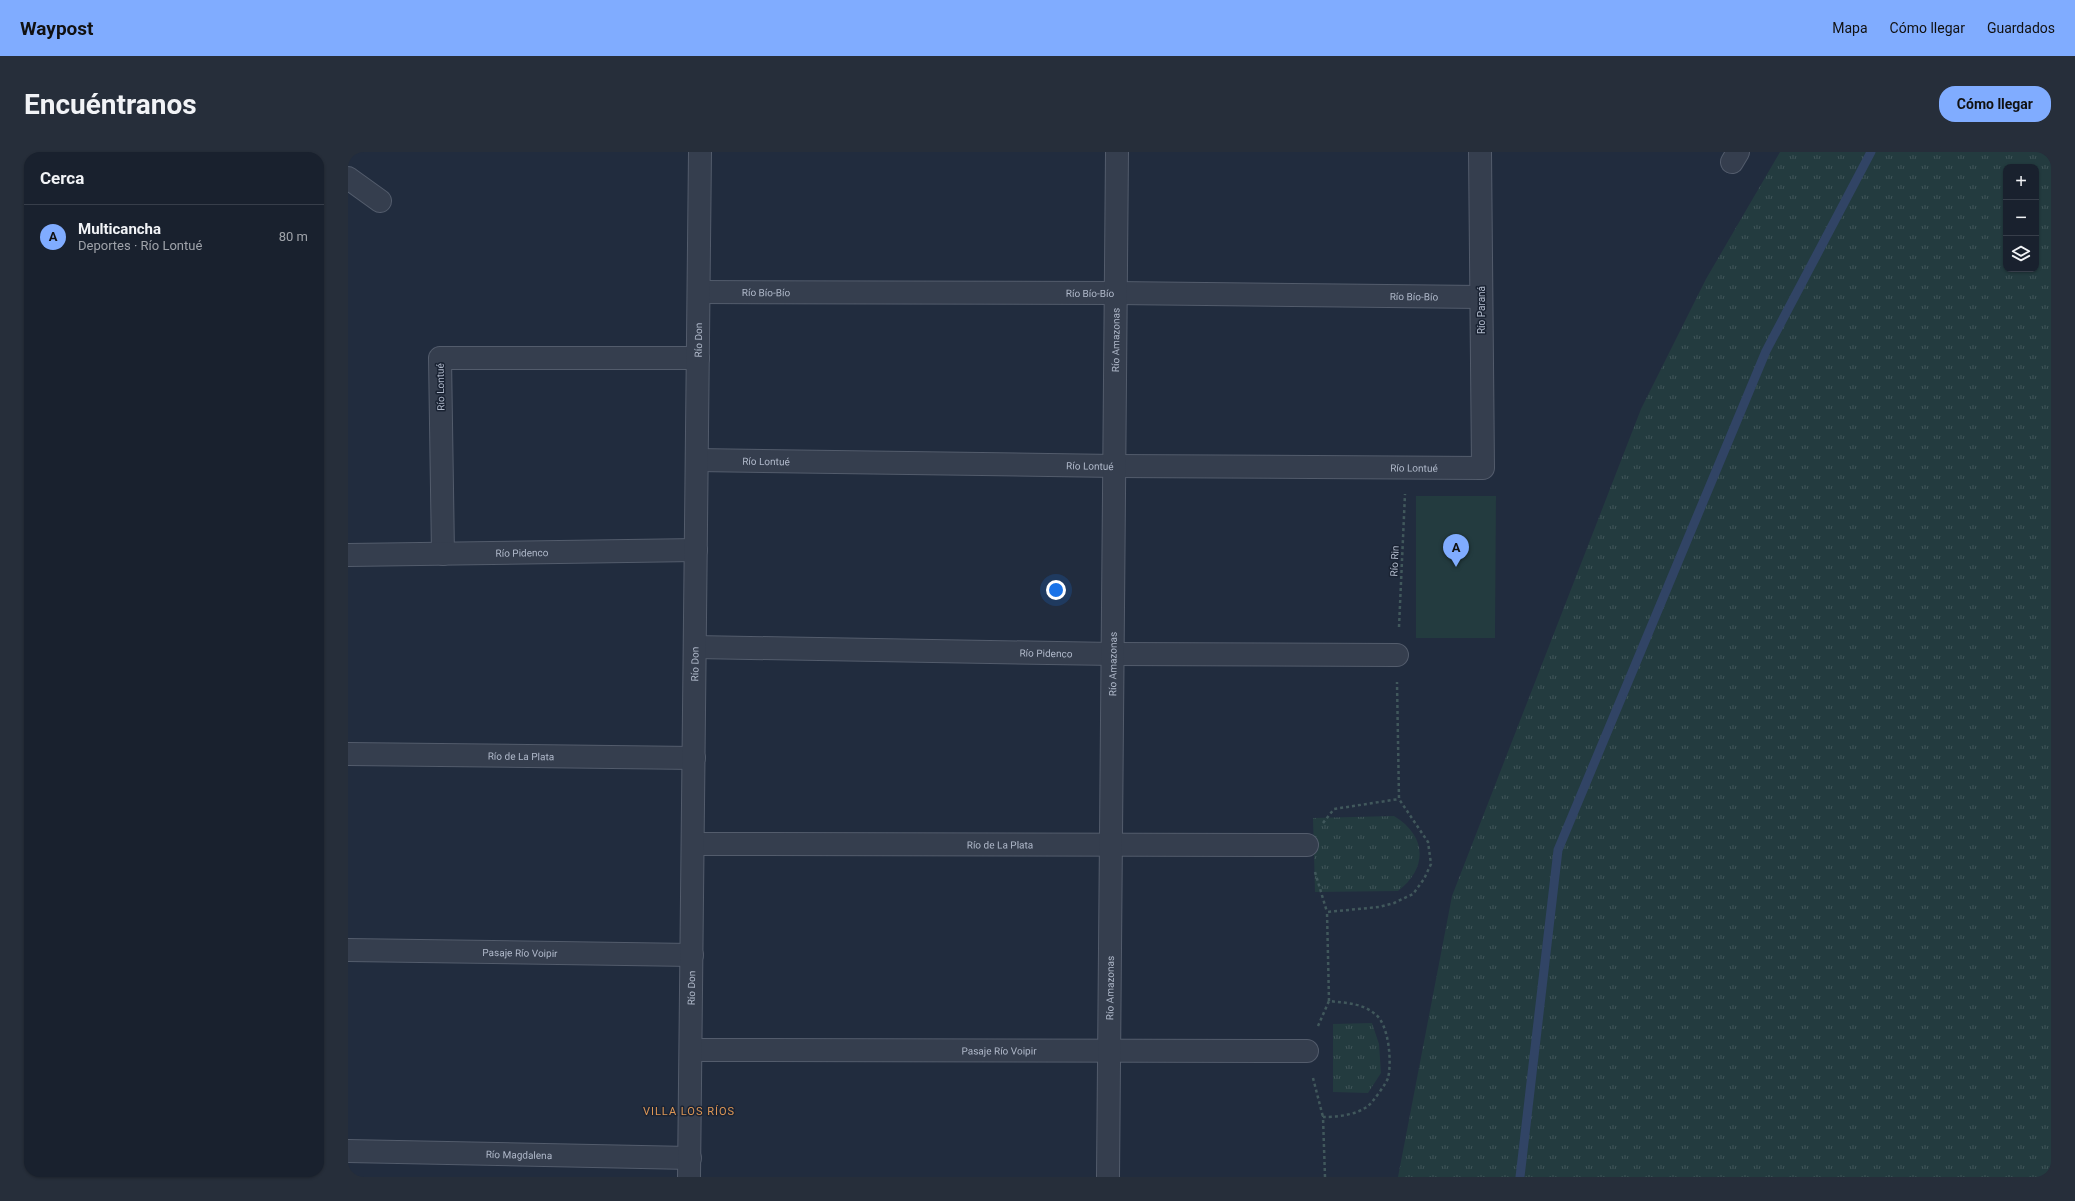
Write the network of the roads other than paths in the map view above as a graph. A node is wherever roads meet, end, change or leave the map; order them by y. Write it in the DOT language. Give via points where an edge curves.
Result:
graph roads {
  1 [pos="700,152"];
  2 [pos="1117,152"];
  3 [pos="1480,152"];
  4 [pos="348,178"];
  5 [pos="380,201"];
  6 [pos="699,292"];
  7 [pos="1116,292"];
  8 [pos="1481,297"];
  9 [pos="698,358"];
  10 [pos="697,460"];
  11 [pos="1114,466"];
  12 [pos="1482,468"];
  13 [pos="696,550"];
  14 [pos="443,554"];
  15 [pos="348,555"];
  16 [pos="695,647"];
  17 [pos="1113,654"];
  18 [pos="1397,655"];
  19 [pos="348,754"];
  20 [pos="694,758"];
  21 [pos="693,844"];
  22 [pos="1111,845"];
  23 [pos="1307,845"];
  24 [pos="348,950"];
  25 [pos="692,955"];
  26 [pos="691,1050"];
  27 [pos="1110,1050"];
  28 [pos="1306,1050"];
  29 [pos="348,1151"];
  30 [pos="690,1168"];
  31 [pos="1108,1177"];
  1 -- 6 [label="street, Río Don"];
  2 -- 7 [label="street, Río Amazonas"];
  3 -- 8 [label="street, Río Paraná"];
  4 -- 5 [label="street"];
  6 -- 7 [label="street, Río Bío-Bío"];
  6 -- 9 [label="street, Río Don"];
  7 -- 8 [label="street, Río Bío-Bío"];
  7 -- 11 [label="street, Río Amazonas"];
  8 -- 12 [label="street, Río Paraná"];
  9 -- 10 [label="street, Río Don"];
  9 -- 14 [label="street, Río Lontué" via="440,358"];
  10 -- 11 [label="street, Río Lontué"];
  10 -- 13 [label="street, Río Don"];
  11 -- 12 [label="street, Río Lontué"];
  11 -- 17 [label="street, Río Amazonas"];
  13 -- 14 [label="street, Río Pidenco"];
  13 -- 16 [label="street, Río Don"];
  14 -- 15 [label="street, Río Pidenco"];
  16 -- 17 [label="street, Río Pidenco"];
  16 -- 20 [label="street, Río Don"];
  17 -- 18 [label="street, Río Pidenco"];
  17 -- 22 [label="street, Río Amazonas"];
  19 -- 20 [label="street, Río de La Plata"];
  20 -- 21 [label="street, Río Don"];
  21 -- 22 [label="street, Río de La Plata"];
  21 -- 25 [label="street, Río Don"];
  22 -- 23 [label="street, Río de La Plata"];
  22 -- 27 [label="street, Río Amazonas"];
  24 -- 25 [label="street, Pasaje Río Voipir"];
  25 -- 26 [label="street, Río Don"];
  26 -- 27 [label="street, Pasaje Río Voipir"];
  26 -- 30 [label="street, Río Don"];
  27 -- 28 [label="street, Pasaje Río Voipir"];
  27 -- 31 [label="street, Río Amazonas"];
  29 -- 30 [label="street, Río Magdalena"];
}
